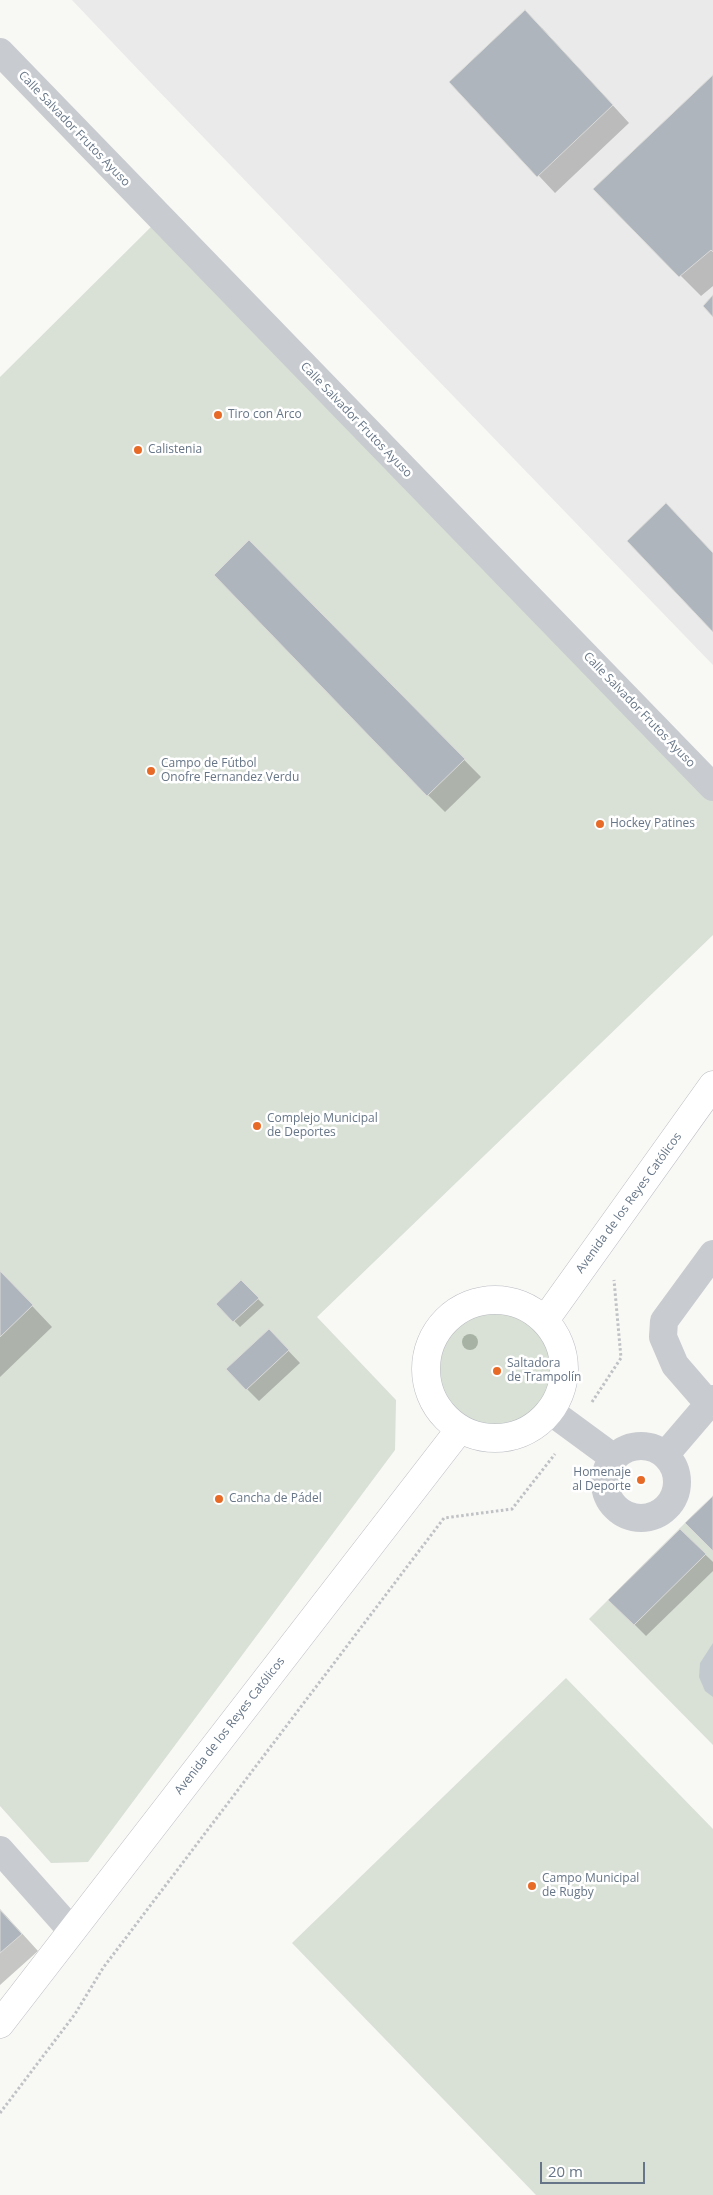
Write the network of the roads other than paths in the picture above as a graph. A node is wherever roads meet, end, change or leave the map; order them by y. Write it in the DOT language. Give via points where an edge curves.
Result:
graph roads {
  1 [pos="0,52"];
  2 [pos="713,787"];
  3 [pos="713,1085"];
  4 [pos="713,1254"];
  5 [pos="544,1320"];
  6 [pos="711,1401"];
  7 [pos="550,1411"];
  8 [pos="460,1429"];
  9 [pos="666,1454"];
  10 [pos="614,1458"];
  11 [pos="0,1850"];
  12 [pos="72,1931"];
  13 [pos="0,2024"];
  1 -- 2 [label="street, Calle Salvador Frutos Ayuso"];
  3 -- 5 [label="main road, Avenida de los Reyes Católicos"];
  4 -- 6 [label="street" via="664,1321 663,1337 675,1365"];
  5 -- 7 [label="main road" via="556,1336 563,1355 564,1375"];
  5 -- 8 [label="main road" via="515,1302 492,1299 468,1305 448,1318 434,1336 426,1359 427,1383 446,1419"];
  6 -- 9 [label="street"];
  7 -- 8 [label="main road" via="535,1425 518,1434 498,1438"];
  7 -- 10 [label="street"];
  8 -- 12 [label="main road, Avenida de los Reyes Católicos"];
  9 -- 10 [label="street" via="645,1445 623,1450"];
  9 -- 10 [label="street" via="673,1464 678,1486 668,1507 646,1518 633,1517 612,1504 605,1481 607,1469"];
  11 -- 12 [label="street"];
  12 -- 13 [label="main road, Avenida de los Reyes Católicos"];
}
